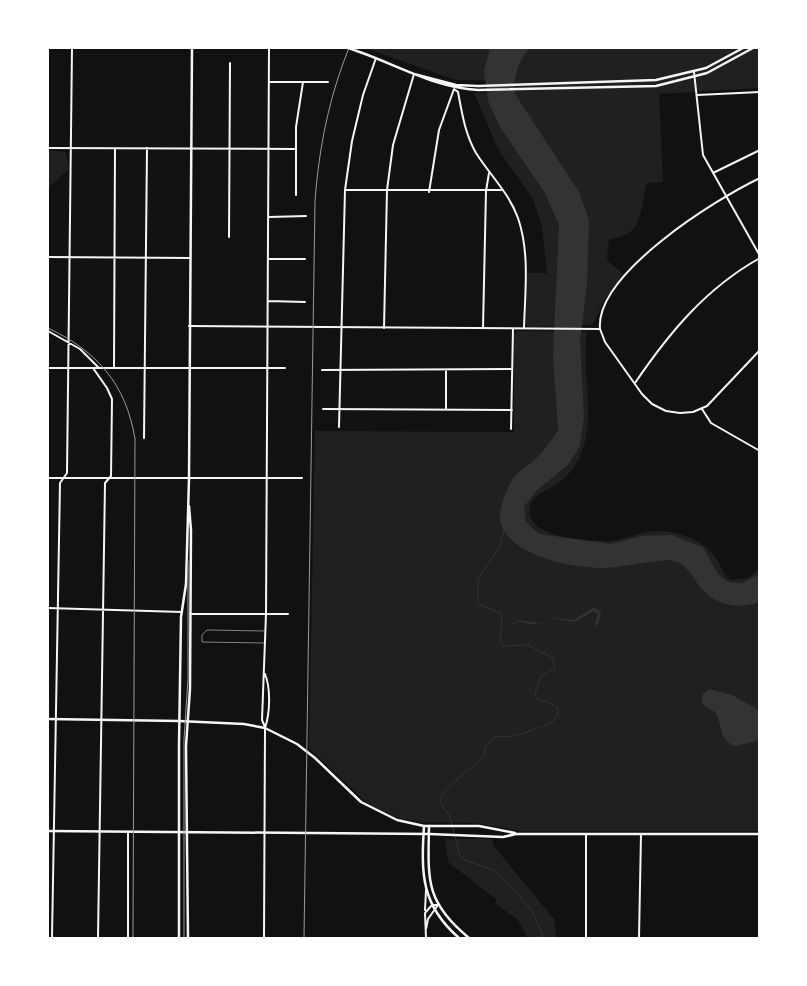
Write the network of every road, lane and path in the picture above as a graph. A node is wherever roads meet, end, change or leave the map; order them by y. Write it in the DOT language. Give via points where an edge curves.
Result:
graph roads {
  1 [pos="72,48"];
  2 [pos="192,48"];
  3 [pos="269,48"];
  4 [pos="348,48"];
  5 [pos="743,48"];
  6 [pos="753,48"];
  7 [pos="376,58"];
  8 [pos="230,63"];
  9 [pos="694,72"];
  10 [pos="414,74"];
  11 [pos="695,78"];
  12 [pos="269,82"];
  13 [pos="303,82"];
  14 [pos="328,82"];
  15 [pos="454,88"];
  16 [pos="478,88"];
  17 [pos="760,92"];
  18 [pos="697,95"];
  19 [pos="48,148"];
  20 [pos="115,148"];
  21 [pos="147,148"];
  22 [pos="191,148"];
  23 [pos="229,148"];
  24 [pos="72,149"];
  25 [pos="268,149"];
  26 [pos="295,150"];
  27 [pos="760,150"];
  28 [pos="489,172"];
  29 [pos="713,173"];
  30 [pos="760,178"];
  31 [pos="345,190"];
  32 [pos="387,190"];
  33 [pos="503,190"];
  34 [pos="486,191"];
  35 [pos="429,192"];
  36 [pos="296,195"];
  37 [pos="726,196"];
  38 [pos="306,216"];
  39 [pos="268,217"];
  40 [pos="229,237"];
  41 [pos="48,257"];
  42 [pos="760,257"];
  43 [pos="71,258"];
  44 [pos="115,258"];
  45 [pos="146,258"];
  46 [pos="190,258"];
  47 [pos="268,259"];
  48 [pos="305,259"];
  49 [pos="268,301"];
  50 [pos="305,302"];
  51 [pos="189,326"];
  52 [pos="269,326"];
  53 [pos="342,328"];
  54 [pos="384,328"];
  55 [pos="483,328"];
  56 [pos="512,328"];
  57 [pos="524,328"];
  58 [pos="600,328"];
  59 [pos="48,331"];
  60 [pos="69,341"];
  61 [pos="760,350"];
  62 [pos="48,368"];
  63 [pos="68,368"];
  64 [pos="93,368"];
  65 [pos="99,368"];
  66 [pos="114,368"];
  67 [pos="145,368"];
  68 [pos="189,368"];
  69 [pos="285,368"];
  70 [pos="267,369"];
  71 [pos="512,369"];
  72 [pos="322,370"];
  73 [pos="340,370"];
  74 [pos="446,370"];
  75 [pos="635,383"];
  76 [pos="323,409"];
  77 [pos="339,409"];
  78 [pos="702,409"];
  79 [pos="446,410"];
  80 [pos="512,410"];
  81 [pos="339,427"];
  82 [pos="511,429"];
  83 [pos="144,438"];
  84 [pos="760,451"];
  85 [pos="48,478"];
  86 [pos="63,478"];
  87 [pos="267,478"];
  88 [pos="302,478"];
  89 [pos="109,479"];
  90 [pos="188,479"];
  91 [pos="188,500"];
  92 [pos="48,608"];
  93 [pos="58,608"];
  94 [pos="103,610"];
  95 [pos="182,612"];
  96 [pos="190,614"];
  97 [pos="266,614"];
  98 [pos="288,614"];
  99 [pos="266,631"];
  100 [pos="266,643"];
  101 [pos="266,674"];
  102 [pos="48,719"];
  103 [pos="56,719"];
  104 [pos="101,719"];
  105 [pos="179,722"];
  106 [pos="187,723"];
  107 [pos="265,728"];
  108 [pos="424,826"];
  109 [pos="429,826"];
  110 [pos="48,831"];
  111 [pos="54,831"];
  112 [pos="100,832"];
  113 [pos="128,832"];
  114 [pos="180,833"];
  115 [pos="187,833"];
  116 [pos="264,833"];
  117 [pos="424,834"];
  118 [pos="429,834"];
  119 [pos="516,834"];
  120 [pos="586,834"];
  121 [pos="641,834"];
  122 [pos="760,834"];
  123 [pos="426,890"];
  124 [pos="438,905"];
  125 [pos="432,906"];
  126 [pos="435,911"];
  127 [pos="425,913"];
  128 [pos="426,929"];
  129 [pos="52,938"];
  130 [pos="98,938"];
  131 [pos="128,938"];
  132 [pos="179,938"];
  133 [pos="188,938"];
  134 [pos="264,938"];
  135 [pos="426,938"];
  136 [pos="460,938"];
  137 [pos="469,938"];
  138 [pos="586,938"];
  139 [pos="639,938"];
  1 -- 24 [label="street"];
  2 -- 22 [label="main road"];
  3 -- 12 [label="street"];
  4 -- 7 [label="main road"];
  5 -- 9 [label="main road"];
  6 -- 11 [label="main road"];
  7 -- 10 [label="main road"];
  7 -- 31 [label="street" via="354,132"];
  8 -- 23 [label="street"];
  9 -- 11 [label="street"];
  9 -- 16 [label="main road" via="656,80"];
  10 -- 15 [label="main road"];
  10 -- 16 [label="main road"];
  10 -- 32 [label="street" via="393,145"];
  11 -- 16 [label="main road" via="656,86 524,90"];
  11 -- 18 [label="street"];
  12 -- 13 [label="street"];
  12 -- 25 [label="street"];
  13 -- 14 [label="street"];
  13 -- 26 [label="street" via="298,103"];
  15 -- 16 [label="main road"];
  15 -- 28 [label="street" via="458,92 469,139"];
  15 -- 35 [label="street" via="439,130"];
  17 -- 18 [label="street"];
  18 -- 29 [label="street" via="702,150"];
  19 -- 24 [label="street"];
  20 -- 21 [label="street"];
  20 -- 24 [label="street"];
  20 -- 44 [label="street"];
  21 -- 22 [label="street"];
  21 -- 45 [label="street"];
  22 -- 23 [label="street"];
  22 -- 46 [label="main road"];
  23 -- 25 [label="street"];
  23 -- 40 [label="street"];
  24 -- 43 [label="street"];
  25 -- 26 [label="street"];
  25 -- 39 [label="street"];
  26 -- 36 [label="street"];
  27 -- 29 [label="street"];
  28 -- 33 [label="street"];
  28 -- 34 [label="street"];
  29 -- 37 [label="street"];
  30 -- 37 [label="street"];
  31 -- 32 [label="street"];
  31 -- 53 [label="street"];
  32 -- 35 [label="street"];
  32 -- 54 [label="street"];
  33 -- 34 [label="street"];
  33 -- 57 [label="street" via="517,217 526,251"];
  34 -- 35 [label="street"];
  34 -- 55 [label="street"];
  37 -- 42 [label="street"];
  37 -- 58 [label="street" via="660,241 618,284 604,305"];
  38 -- 39 [label="street"];
  39 -- 47 [label="street"];
  41 -- 43 [label="street"];
  42 -- 75 [label="street" via="698,304 676,326"];
  43 -- 44 [label="street"];
  43 -- 60 [label="street"];
  44 -- 45 [label="street"];
  44 -- 66 [label="street"];
  45 -- 46 [label="street"];
  45 -- 67 [label="street"];
  46 -- 51 [label="main road"];
  47 -- 48 [label="street"];
  47 -- 49 [label="street"];
  49 -- 50 [label="street"];
  49 -- 52 [label="street"];
  51 -- 52 [label="street"];
  51 -- 68 [label="main road"];
  52 -- 53 [label="street"];
  52 -- 70 [label="street"];
  53 -- 54 [label="street"];
  53 -- 73 [label="street"];
  54 -- 55 [label="street"];
  55 -- 56 [label="street"];
  56 -- 57 [label="street"];
  56 -- 71 [label="street"];
  57 -- 58 [label="street"];
  58 -- 75 [label="street" via="605,342"];
  59 -- 60 [label="street"];
  60 -- 63 [label="street"];
  60 -- 65 [label="street"];
  61 -- 78 [label="street"];
  62 -- 63 [label="street"];
  63 -- 64 [label="street"];
  63 -- 86 [label="street" via="67,473"];
  64 -- 65 [label="street"];
  64 -- 89 [label="street" via="112,399"];
  65 -- 66 [label="street"];
  66 -- 67 [label="street"];
  67 -- 68 [label="street"];
  67 -- 83 [label="street"];
  68 -- 70 [label="street"];
  68 -- 90 [label="main road"];
  69 -- 70 [label="street"];
  70 -- 87 [label="street"];
  71 -- 74 [label="street"];
  71 -- 80 [label="street"];
  72 -- 73 [label="street"];
  73 -- 74 [label="street"];
  73 -- 77 [label="street"];
  74 -- 79 [label="street"];
  75 -- 78 [label="street" via="652,404 666,411 680,413"];
  76 -- 77 [label="street"];
  77 -- 79 [label="street"];
  77 -- 81 [label="street"];
  78 -- 84 [label="street" via="711,423"];
  79 -- 80 [label="street"];
  80 -- 82 [label="street"];
  85 -- 86 [label="street"];
  86 -- 89 [label="street"];
  86 -- 93 [label="street" via="60,483"];
  87 -- 88 [label="street"];
  87 -- 90 [label="street"];
  87 -- 97 [label="street"];
  89 -- 90 [label="street"];
  89 -- 94 [label="street" via="105,483"];
  90 -- 91 [label="main road"];
  91 -- 95 [label="main road"];
  91 -- 96 [label="main road"];
  92 -- 93 [label="street"];
  93 -- 94 [label="street"];
  93 -- 103 [label="street"];
  94 -- 95 [label="street"];
  94 -- 104 [label="street"];
  95 -- 105 [label="main road"];
  96 -- 97 [label="street"];
  96 -- 106 [label="main road"];
  97 -- 98 [label="street"];
  97 -- 99 [label="street"];
  99 -- 100 [label="street"];
  99 -- 100 [label="lane" via="207,630 202,642"];
  100 -- 101 [label="street"];
  101 -- 107 [label="street" via="268,707"];
  101 -- 107 [label="street" via="262,720"];
  102 -- 103 [label="main road"];
  103 -- 104 [label="main road"];
  103 -- 111 [label="street"];
  104 -- 105 [label="main road"];
  104 -- 112 [label="street"];
  105 -- 106 [label="main road"];
  105 -- 114 [label="main road"];
  106 -- 107 [label="main road" via="244,724"];
  106 -- 115 [label="main road"];
  107 -- 108 [label="main road" via="297,744 361,802 397,820"];
  107 -- 116 [label="street"];
  108 -- 109 [label="main road"];
  108 -- 117 [label="main road"];
  109 -- 118 [label="main road"];
  109 -- 119 [label="main road" via="480,826"];
  110 -- 111 [label="main road"];
  111 -- 112 [label="main road"];
  111 -- 129 [label="street"];
  112 -- 113 [label="main road"];
  112 -- 130 [label="street"];
  113 -- 114 [label="main road"];
  113 -- 131 [label="street"];
  114 -- 115 [label="main road"];
  114 -- 132 [label="main road"];
  115 -- 116 [label="main road"];
  115 -- 133 [label="main road"];
  116 -- 117 [label="main road"];
  116 -- 134 [label="street"];
  117 -- 118 [label="main road"];
  117 -- 123 [label="main road" via="422,868"];
  118 -- 119 [label="main road" via="503,837"];
  118 -- 124 [label="main road" via="430,883"];
  119 -- 120 [label="main road"];
  120 -- 121 [label="main road"];
  120 -- 138 [label="street"];
  121 -- 122 [label="main road"];
  121 -- 139 [label="street"];
  123 -- 125 [label="main road"];
  123 -- 127 [label="street"];
  124 -- 125 [label="street"];
  124 -- 126 [label="street"];
  124 -- 137 [label="main road" via="448,920"];
  125 -- 126 [label="main road"];
  125 -- 127 [label="street"];
  126 -- 128 [label="street" via="428,919"];
  126 -- 136 [label="main road" via="448,929"];
  127 -- 128 [label="street"];
  128 -- 135 [label="street"];
}
